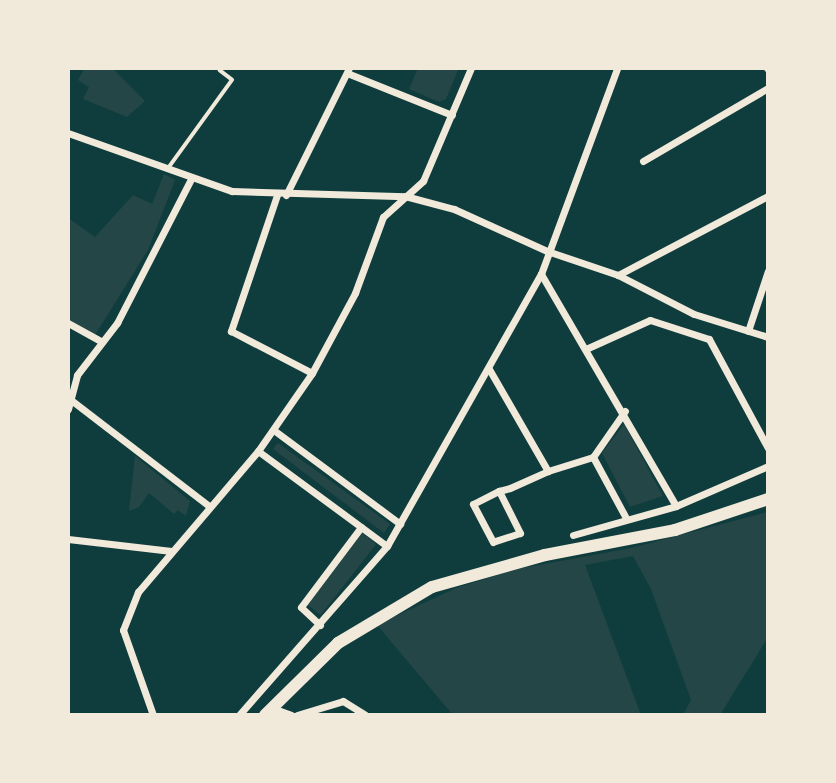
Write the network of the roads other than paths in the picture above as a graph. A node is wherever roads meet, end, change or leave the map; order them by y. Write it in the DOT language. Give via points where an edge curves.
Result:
graph roads {
  1 [pos="471,68"];
  2 [pos="617,68"];
  3 [pos="220,71"];
  4 [pos="348,71"];
  5 [pos="768,88"];
  6 [pos="452,116"];
  7 [pos="68,133"];
  8 [pos="643,161"];
  9 [pos="167,169"];
  10 [pos="191,179"];
  11 [pos="277,195"];
  12 [pos="286,195"];
  13 [pos="405,196"];
  14 [pos="768,196"];
  15 [pos="547,251"];
  16 [pos="768,271"];
  17 [pos="541,274"];
  18 [pos="618,275"];
  19 [pos="68,323"];
  20 [pos="748,331"];
  21 [pos="768,337"];
  22 [pos="101,341"];
  23 [pos="587,348"];
  24 [pos="489,369"];
  25 [pos="312,373"];
  26 [pos="71,400"];
  27 [pos="68,409"];
  28 [pos="625,411"];
  29 [pos="275,431"];
  30 [pos="768,448"];
  31 [pos="258,451"];
  32 [pos="593,457"];
  33 [pos="768,466"];
  34 [pos="548,471"];
  35 [pos="499,491"];
  36 [pos="768,499"];
  37 [pos="209,506"];
  38 [pos="676,506"];
  39 [pos="626,518"];
  40 [pos="400,524"];
  41 [pos="361,527"];
  42 [pos="573,535"];
  43 [pos="68,539"];
  44 [pos="387,546"];
  45 [pos="171,551"];
  46 [pos="320,625"];
  47 [pos="268,711"];
  48 [pos="153,715"];
  49 [pos="239,715"];
  50 [pos="291,715"];
  51 [pos="297,715"];
  52 [pos="365,715"];
  1 -- 6 [label="street"];
  2 -- 15 [label="street"];
  3 -- 9 [label="lane" via="232,80"];
  4 -- 6 [label="street"];
  4 -- 12 [label="street"];
  5 -- 8 [label="street"];
  6 -- 13 [label="street" via="423,181"];
  7 -- 9 [label="street"];
  9 -- 10 [label="street"];
  10 -- 11 [label="street" via="232,191"];
  10 -- 22 [label="street" via="117,323"];
  11 -- 12 [label="street"];
  11 -- 25 [label="street" via="231,331"];
  12 -- 13 [label="street"];
  13 -- 15 [label="street" via="454,209"];
  13 -- 25 [label="street" via="383,217 355,293"];
  14 -- 18 [label="street"];
  15 -- 17 [label="street"];
  15 -- 18 [label="street"];
  16 -- 20 [label="street"];
  17 -- 23 [label="street"];
  17 -- 24 [label="street"];
  18 -- 20 [label="street" via="694,314"];
  19 -- 22 [label="street"];
  20 -- 21 [label="street"];
  22 -- 26 [label="street" via="77,375"];
  23 -- 28 [label="street"];
  23 -- 30 [label="street" via="650,320 709,339"];
  24 -- 34 [label="street"];
  24 -- 40 [label="street"];
  25 -- 29 [label="street"];
  26 -- 27 [label="street"];
  26 -- 37 [label="street"];
  28 -- 32 [label="street"];
  28 -- 38 [label="street"];
  29 -- 31 [label="street"];
  29 -- 40 [label="street"];
  31 -- 37 [label="street"];
  31 -- 41 [label="street"];
  32 -- 34 [label="street"];
  32 -- 39 [label="street"];
  33 -- 38 [label="street"];
  34 -- 35 [label="street"];
  35 -- 35 [label="street" via="473,504 493,542 520,533"];
  36 -- 47 [label="main road" via="675,530 545,555 432,587 338,643"];
  37 -- 45 [label="street"];
  38 -- 39 [label="street"];
  39 -- 42 [label="street"];
  40 -- 44 [label="street"];
  41 -- 44 [label="street"];
  41 -- 46 [label="street" via="301,607"];
  43 -- 45 [label="street"];
  44 -- 46 [label="street"];
  45 -- 48 [label="street" via="138,592 122,630"];
  46 -- 49 [label="street"];
  47 -- 50 [label="street"];
  51 -- 52 [label="street" via="343,701"];
}
